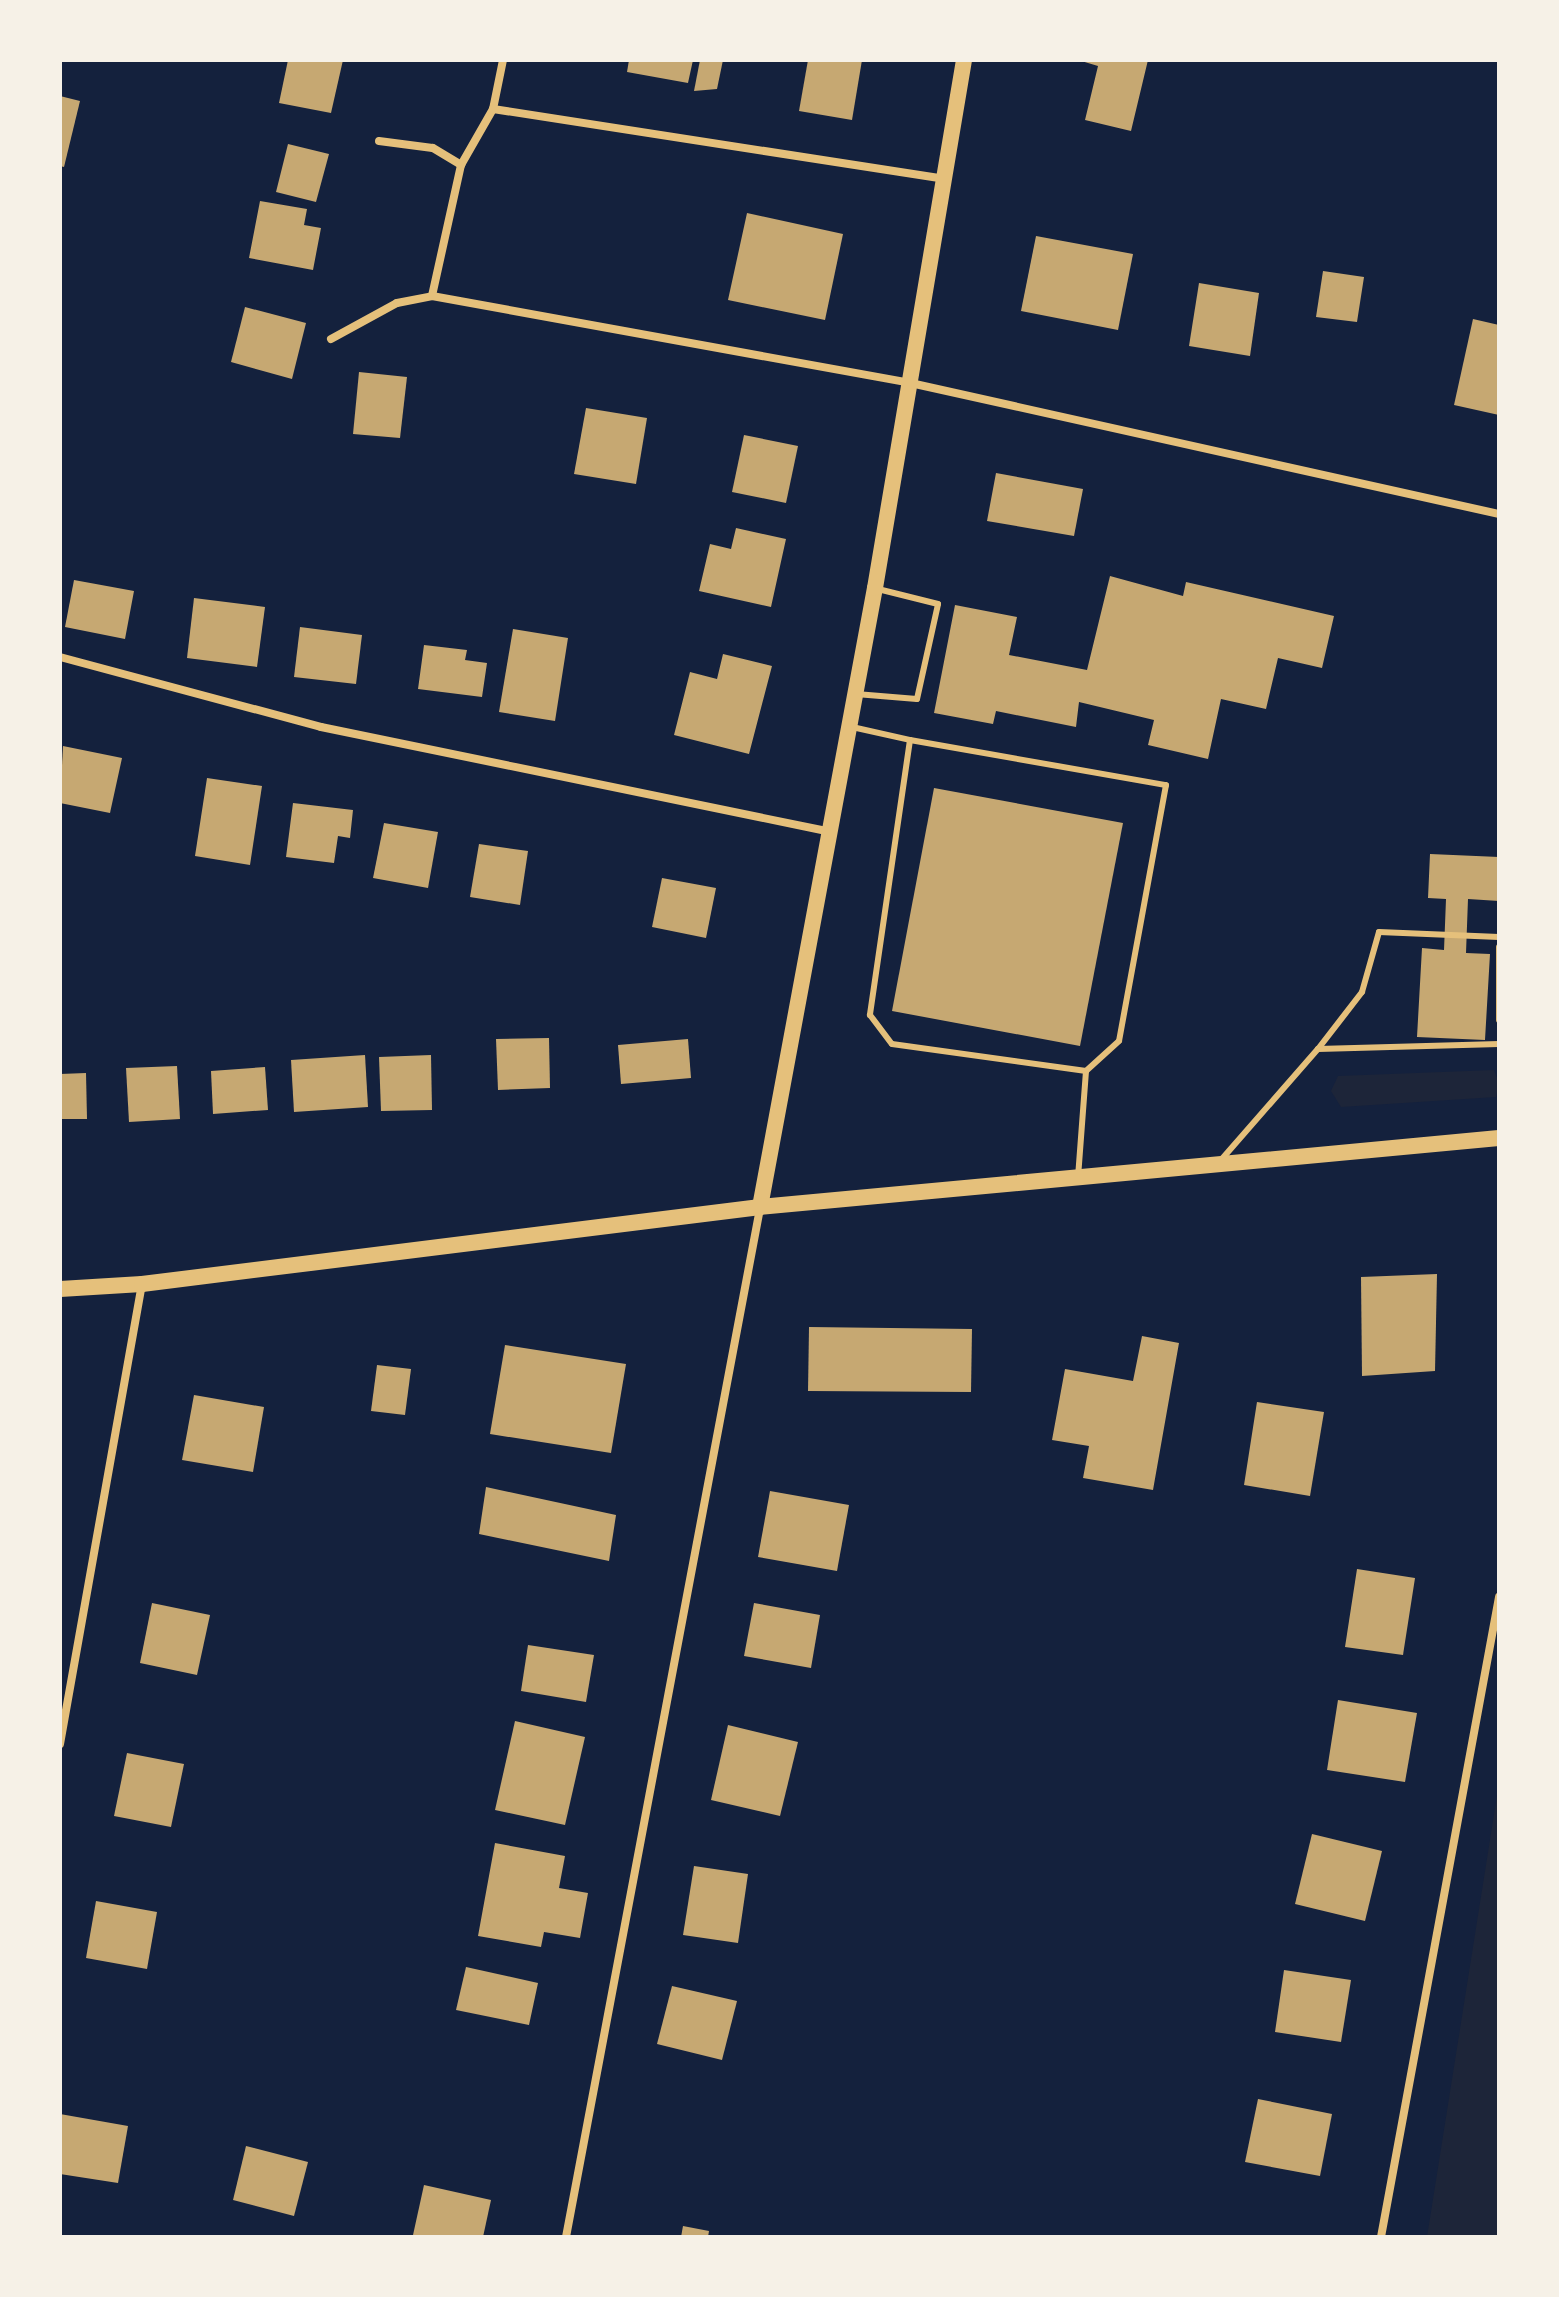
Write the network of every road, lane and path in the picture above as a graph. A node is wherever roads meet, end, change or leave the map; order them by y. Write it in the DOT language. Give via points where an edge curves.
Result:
graph roads {
  1 [pos="503,60"];
  2 [pos="964,60"];
  3 [pos="493,109"];
  4 [pos="379,141"];
  5 [pos="461,165"];
  6 [pos="941,178"];
  7 [pos="432,296"];
  8 [pos="331,339"];
  9 [pos="906,382"];
  10 [pos="1499,514"];
  11 [pos="875,588"];
  12 [pos="60,657"];
  13 [pos="856,694"];
  14 [pos="850,726"];
  15 [pos="910,740"];
  16 [pos="831,832"];
  17 [pos="1499,937"];
  18 [pos="1499,947"];
  19 [pos="1499,1020"];
  20 [pos="1499,1044"];
  21 [pos="1318,1049"];
  22 [pos="1086,1071"];
  23 [pos="1499,1138"];
  24 [pos="1218,1164"];
  25 [pos="1078,1177"];
  26 [pos="760,1207"];
  27 [pos="142,1284"];
  28 [pos="60,1289"];
  29 [pos="1499,1597"];
  30 [pos="60,1744"];
  31 [pos="566,2237"];
  32 [pos="1381,2237"];
  1 -- 3 [label="street"];
  2 -- 6 [label="main road"];
  3 -- 5 [label="street"];
  3 -- 6 [label="street"];
  4 -- 5 [label="street" via="433,148"];
  5 -- 7 [label="street"];
  6 -- 9 [label="main road"];
  7 -- 8 [label="street" via="397,303"];
  7 -- 9 [label="street"];
  9 -- 10 [label="street"];
  9 -- 11 [label="main road"];
  11 -- 13 [label="main road"];
  11 -- 13 [label="lane" via="938,604 917,699"];
  12 -- 16 [label="street" via="321,727"];
  13 -- 14 [label="main road"];
  14 -- 15 [label="lane"];
  14 -- 16 [label="main road"];
  15 -- 22 [label="lane" via="870,1015 892,1044"];
  15 -- 22 [label="lane" via="1166,785 1119,1041"];
  16 -- 26 [label="main road"];
  17 -- 21 [label="lane" via="1379,932 1362,992"];
  18 -- 19 [label="lane"];
  20 -- 21 [label="lane"];
  21 -- 24 [label="lane"];
  22 -- 25 [label="lane"];
  23 -- 24 [label="main road"];
  24 -- 25 [label="main road"];
  25 -- 26 [label="main road"];
  26 -- 27 [label="main road"];
  26 -- 31 [label="street"];
  27 -- 28 [label="main road"];
  27 -- 30 [label="street"];
  29 -- 32 [label="street"];
}
